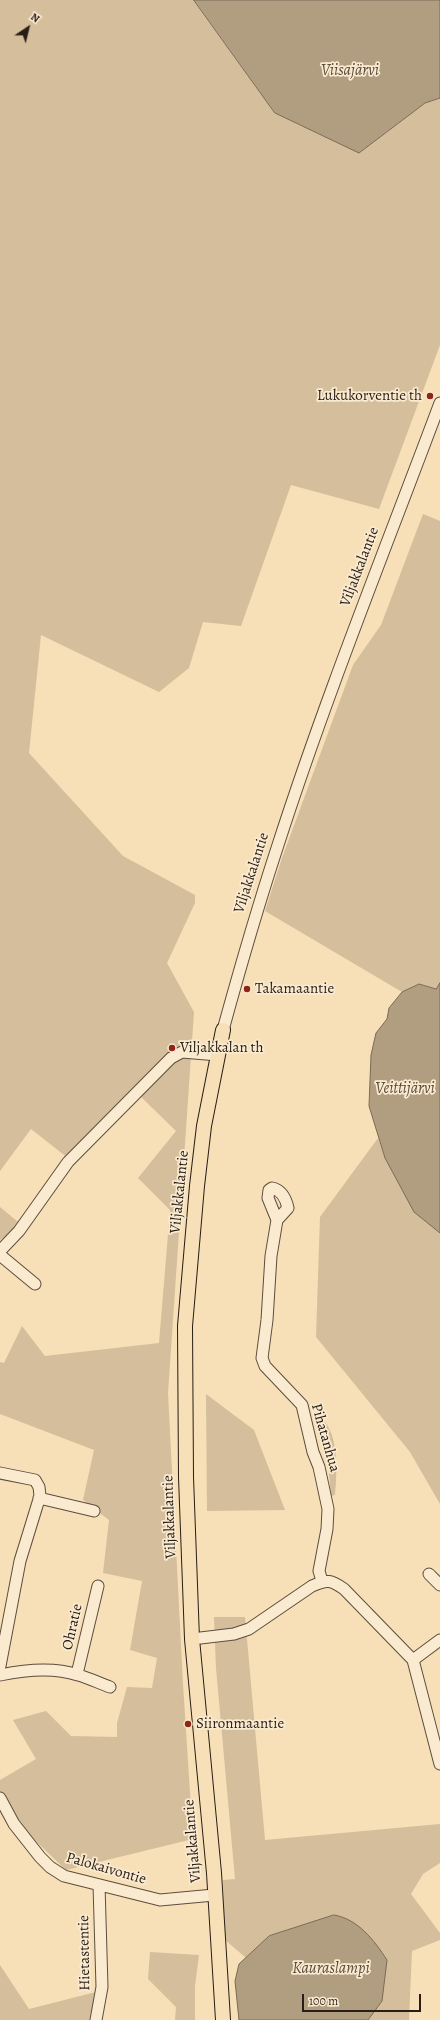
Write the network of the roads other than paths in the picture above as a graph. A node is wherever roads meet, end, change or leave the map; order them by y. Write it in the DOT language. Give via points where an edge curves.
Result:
graph roads {
  1 [pos="440,403"];
  2 [pos="223,1030"];
  3 [pos="218,1055"];
  4 [pos="277,1220"];
  5 [pos="0,1251"];
  6 [pos="0,1254"];
  7 [pos="35,1284"];
  8 [pos="0,1473"];
  9 [pos="39,1498"];
  10 [pos="94,1511"];
  11 [pos="429,1574"];
  12 [pos="322,1581"];
  13 [pos="440,1585"];
  14 [pos="98,1586"];
  15 [pos="192,1639"];
  16 [pos="440,1640"];
  17 [pos="413,1660"];
  18 [pos="0,1666"];
  19 [pos="77,1674"];
  20 [pos="0,1675"];
  21 [pos="110,1687"];
  22 [pos="440,1764"];
  23 [pos="0,1798"];
  24 [pos="99,1885"];
  25 [pos="214,1894"];
  26 [pos="96,2020"];
  27 [pos="223,2020"];
  1 -- 2 [label="street, Viljakkalantie" via="340,667 280,837"];
  2 -- 3 [label="main road, Viljakkalantie"];
  3 -- 5 [label="street" via="182,1052 171,1058 68,1162 19,1231"];
  3 -- 15 [label="main road, Viljakkalantie" via="203,1134 186,1326 186,1477"];
  4 -- 12 [label="street, Pihatanhua" via="271,1256 262,1358 265,1366 302,1405 319,1467 328,1510 319,1571"];
  6 -- 7 [label="street"];
  8 -- 9 [label="street" via="35,1480 39,1487"];
  9 -- 10 [label="street"];
  9 -- 18 [label="street" via="20,1561"];
  11 -- 13 [label="street"];
  12 -- 15 [label="street" via="249,1629 234,1634"];
  12 -- 17 [label="street" via="332,1581 344,1589"];
  14 -- 19 [label="street, Ohratie"];
  15 -- 25 [label="main road, Viljakkalantie"];
  16 -- 17 [label="street"];
  17 -- 22 [label="street"];
  19 -- 20 [label="street" via="37,1670"];
  19 -- 21 [label="street"];
  23 -- 24 [label="street, Palokaivontie" via="14,1824 50,1867 64,1876"];
  24 -- 25 [label="street, Palokaivontie" via="160,1900"];
  24 -- 26 [label="street, Hietastentie" via="102,1987"];
  25 -- 27 [label="main road, Viljakkalantie"];
}
